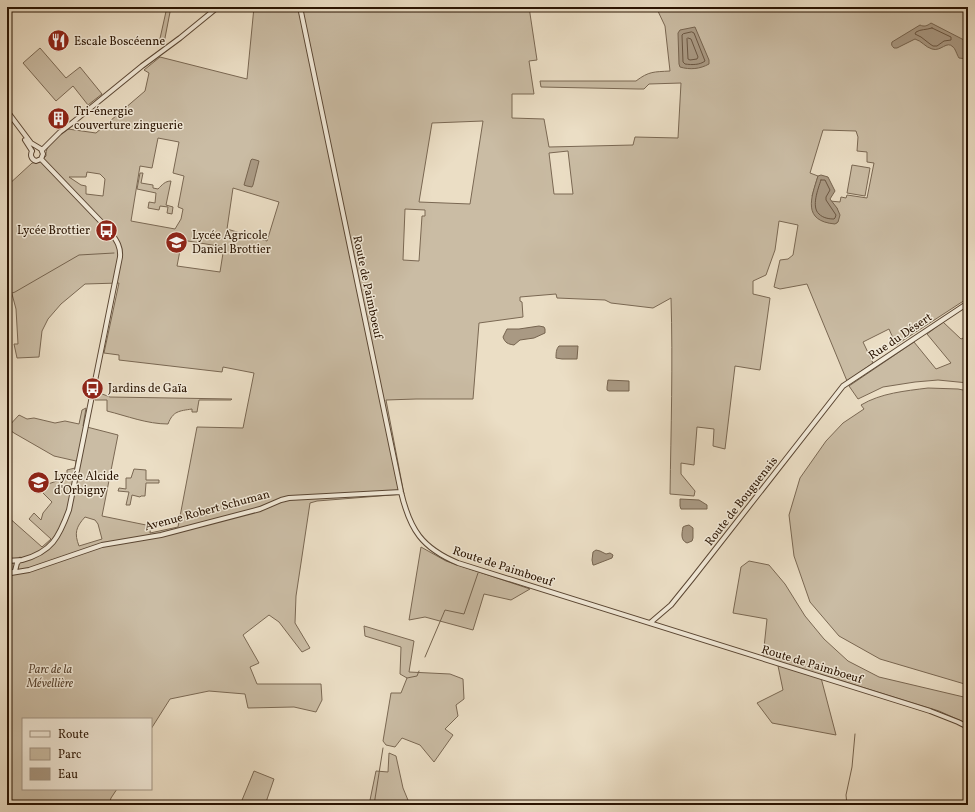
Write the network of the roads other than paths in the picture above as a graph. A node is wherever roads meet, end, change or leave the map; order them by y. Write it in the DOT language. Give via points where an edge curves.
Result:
graph roads {
  1 [pos="218,7"];
  2 [pos="300,7"];
  3 [pos="7,111"];
  4 [pos="7,116"];
  5 [pos="40,149"];
  6 [pos="32,151"];
  7 [pos="41,159"];
  8 [pos="968,303"];
  9 [pos="843,386"];
  10 [pos="401,492"];
  11 [pos="20,560"];
  12 [pos="7,561"];
  13 [pos="12,561"];
  14 [pos="16,567"];
  15 [pos="22,571"];
  16 [pos="9,572"];
  17 [pos="650,623"];
  18 [pos="968,727"];
  1 -- 5 [label="street"];
  2 -- 10 [label="street, Route de Paimboeuf"];
  3 -- 5 [label="street" via="30,144"];
  4 -- 6 [label="street"];
  5 -- 6 [label="street" via="34,148"];
  5 -- 7 [label="street" via="44,154"];
  6 -- 7 [label="street" via="32,159"];
  7 -- 11 [label="street" via="110,231 118,242 120,257 69,510 53,543 42,552"];
  8 -- 9 [label="street, Rue du Désert"];
  9 -- 17 [label="street, Route de Bouguenais" via="671,605"];
  10 -- 15 [label="street, Avenue Robert Schuman" via="289,498 161,535 102,545"];
  10 -- 17 [label="street, Route de Paimboeuf" via="414,529 427,546 441,556"];
  11 -- 13 [label="street"];
  11 -- 14 [label="street"];
  12 -- 13 [label="street"];
  13 -- 14 [label="street"];
  14 -- 15 [label="street"];
  14 -- 16 [label="street" via="15,571"];
  15 -- 16 [label="street, Avenue Robert Schuman"];
  17 -- 18 [label="street, Route de Paimboeuf" via="930,711"];
}
